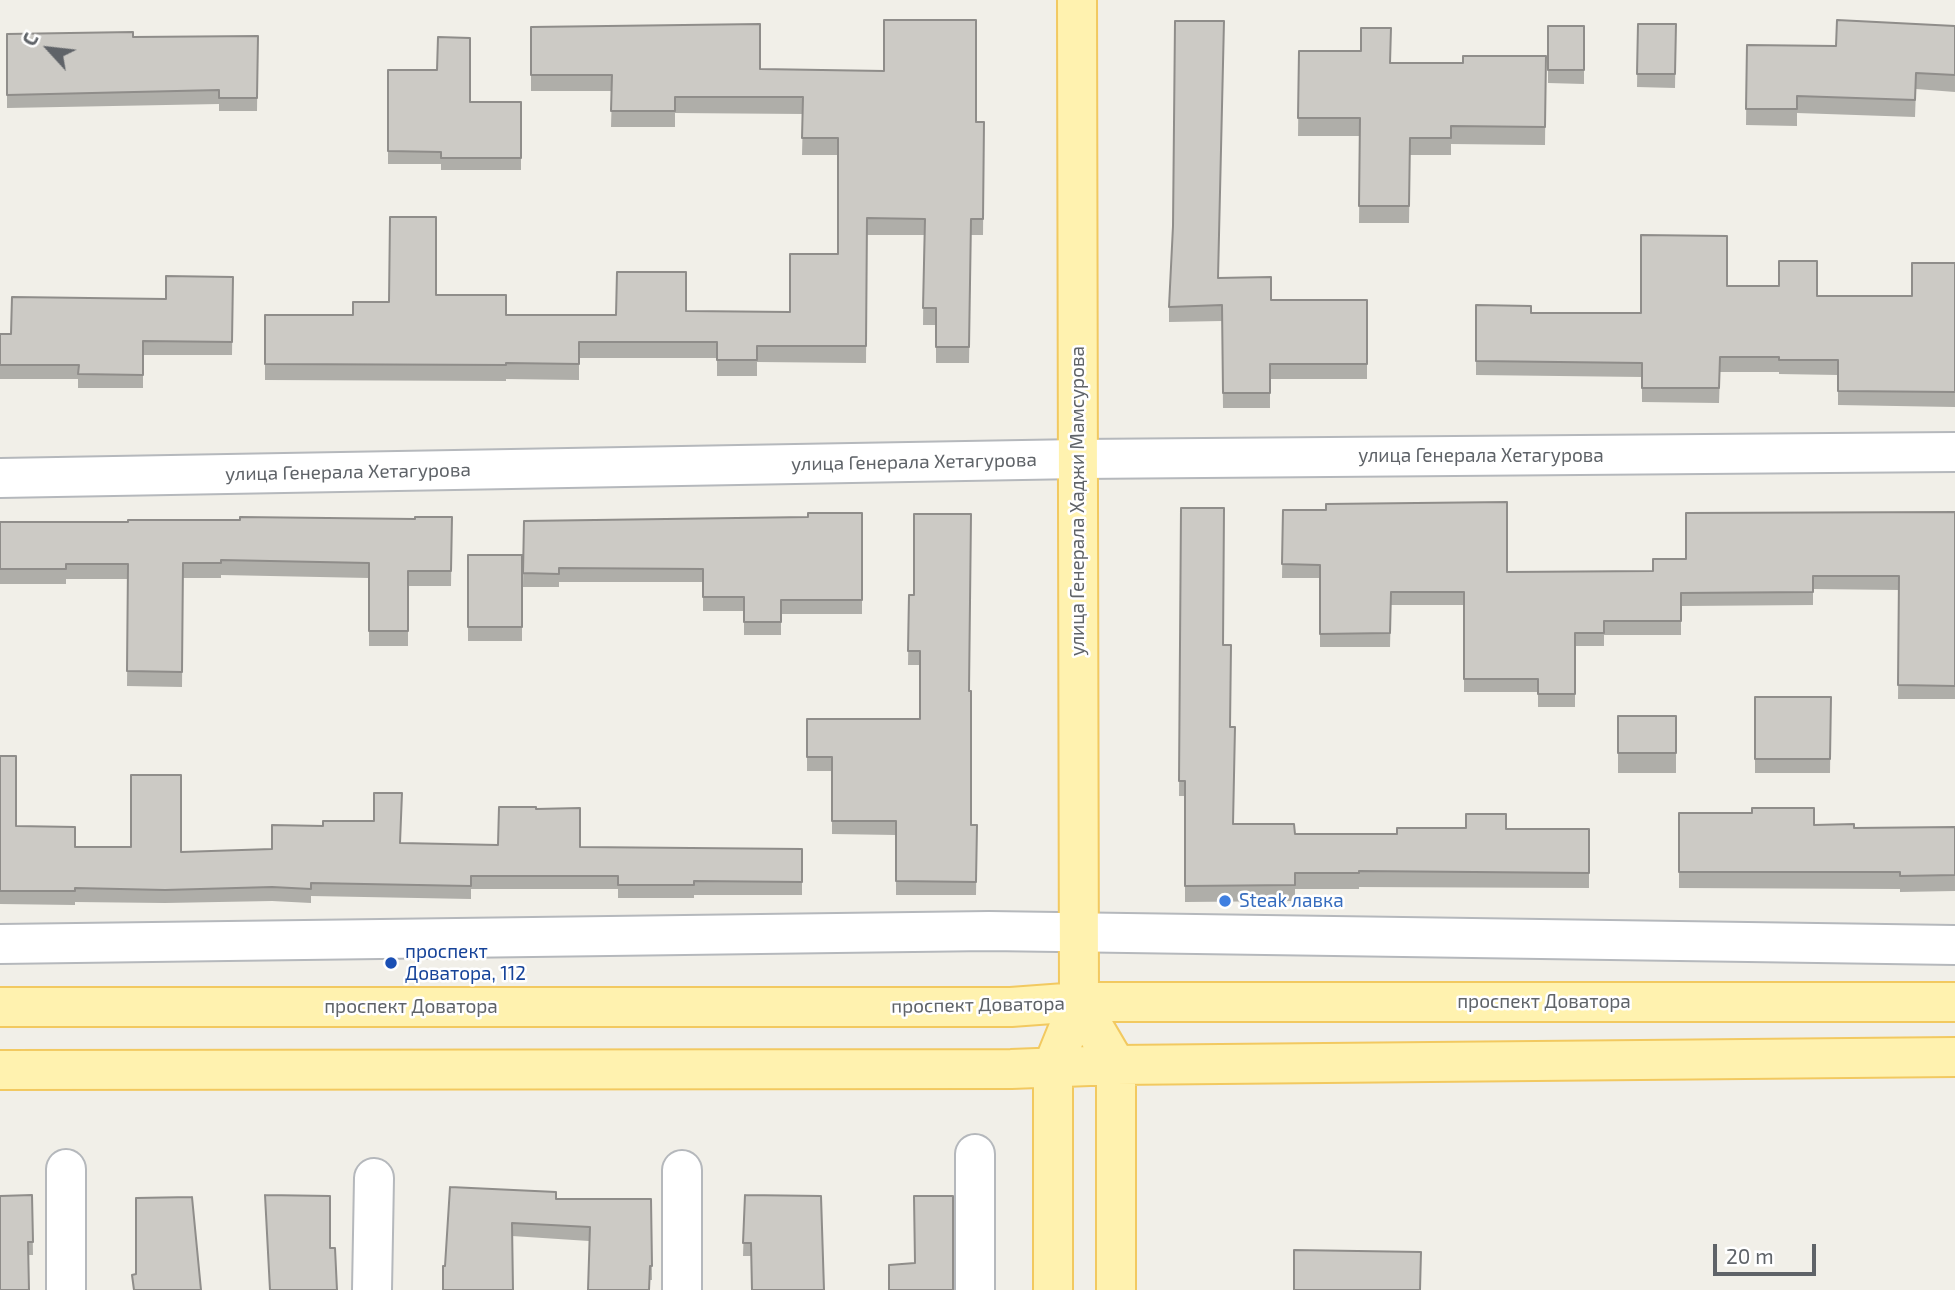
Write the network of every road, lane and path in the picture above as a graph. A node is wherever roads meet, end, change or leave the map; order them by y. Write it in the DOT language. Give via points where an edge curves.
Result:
graph roads {
  1 [pos="1077,0"];
  2 [pos="1955,452"];
  3 [pos="1079,459"];
  4 [pos="0,478"];
  5 [pos="1079,931"];
  6 [pos="0,944"];
  7 [pos="1955,946"];
  8 [pos="1079,1002"];
  9 [pos="1955,1002"];
  10 [pos="0,1007"];
  11 [pos="1955,1057"];
  12 [pos="1116,1065"];
  13 [pos="1053,1066"];
  14 [pos="0,1070"];
  15 [pos="975,1154"];
  16 [pos="66,1169"];
  17 [pos="682,1170"];
  18 [pos="374,1178"];
  19 [pos="66,1290"];
  20 [pos="372,1290"];
  21 [pos="682,1290"];
  22 [pos="975,1290"];
  23 [pos="1053,1290"];
  24 [pos="1116,1290"];
  1 -- 3 [label="main road, улица Генерала Хаджи Мамсурова"];
  2 -- 3 [label="street, улица Генерала Хетагурова"];
  3 -- 4 [label="street, улица Генерала Хетагурова"];
  3 -- 5 [label="main road, улица Генерала Хаджи Мамсурова"];
  5 -- 6 [label="street"];
  5 -- 7 [label="street"];
  5 -- 8 [label="main road, улица Генерала Хаджи Мамсурова"];
  8 -- 9 [label="main road, проспект Доватора"];
  8 -- 10 [label="main road, проспект Доватора" via="1011,1007"];
  8 -- 12 [label="main road"];
  8 -- 13 [label="main road, улица Генерала Хаджи Мамсурова"];
  11 -- 12 [label="main road"];
  12 -- 13 [label="main road"];
  12 -- 24 [label="main road"];
  13 -- 14 [label="main road"];
  13 -- 23 [label="main road, улица Генерала Хаджи Мамсурова"];
  15 -- 22 [label="street"];
  16 -- 19 [label="street"];
  17 -- 21 [label="street"];
  18 -- 20 [label="street"];
}
